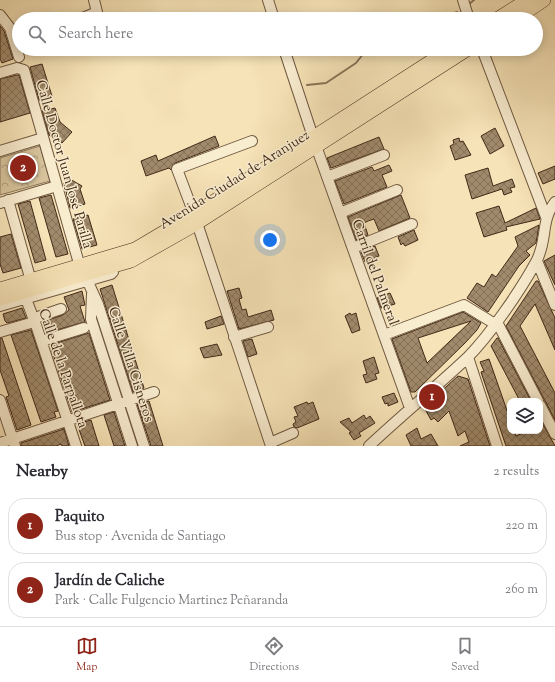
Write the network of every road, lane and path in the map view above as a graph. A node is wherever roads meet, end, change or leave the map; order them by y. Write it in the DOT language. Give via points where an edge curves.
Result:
graph roads {
  1 [pos="94,0"];
  2 [pos="268,0"];
  3 [pos="463,0"];
  4 [pos="527,0"];
  5 [pos="544,0"];
  6 [pos="98,12"];
  7 [pos="272,12"];
  8 [pos="467,12"];
  9 [pos="508,12"];
  10 [pos="526,12"];
  11 [pos="0,14"];
  12 [pos="12,33"];
  13 [pos="286,56"];
  14 [pos="440,56"];
  15 [pos="456,56"];
  16 [pos="485,56"];
  17 [pos="0,73"];
  18 [pos="43,138"];
  19 [pos="315,141"];
  20 [pos="252,142"];
  21 [pos="0,151"];
  22 [pos="384,155"];
  23 [pos="327,178"];
  24 [pos="57,186"];
  25 [pos="397,190"];
  26 [pos="4,201"];
  27 [pos="555,202"];
  28 [pos="340,213"];
  29 [pos="546,217"];
  30 [pos="196,218"];
  31 [pos="412,224"];
  32 [pos="353,248"];
  33 [pos="536,261"];
  34 [pos="84,270"];
  35 [pos="29,274"];
  36 [pos="0,282"];
  37 [pos="0,289"];
  38 [pos="92,292"];
  39 [pos="0,299"];
  40 [pos="26,299"];
  41 [pos="555,305"];
  42 [pos="0,306"];
  43 [pos="61,309"];
  44 [pos="34,322"];
  45 [pos="496,323"];
  46 [pos="268,327"];
  47 [pos="84,328"];
  48 [pos="0,332"];
  49 [pos="384,335"];
  50 [pos="234,337"];
  51 [pos="42,341"];
  52 [pos="468,357"];
  53 [pos="154,392"];
  54 [pos="536,398"];
  55 [pos="0,400"];
  56 [pos="130,401"];
  57 [pos="118,405"];
  58 [pos="410,408"];
  59 [pos="543,411"];
  60 [pos="68,422"];
  61 [pos="293,433"];
  62 [pos="555,434"];
  63 [pos="0,443"];
  64 [pos="14,443"];
  65 [pos="270,445"];
  66 [pos="76,446"];
  67 [pos="132,446"];
  68 [pos="144,446"];
  69 [pos="369,446"];
  70 [pos="497,446"];
  1 -- 6 [label="street"];
  2 -- 7 [label="street"];
  3 -- 8 [label="street"];
  4 -- 9 [label="main road"];
  5 -- 10 [label="main road"];
  11 -- 12 [label="street"];
  13 -- 19 [label="street, Carril del Palmeral"];
  14 -- 19 [label="main road, Avenida Ciudad de Aranjuez"];
  15 -- 19 [label="main road, Avenida Ciudad de Aranjuez"];
  16 -- 29 [label="street"];
  17 -- 18 [label="street, Calle Doctor Juan José Parilla" via="17,68 24,70"];
  18 -- 21 [label="street"];
  18 -- 24 [label="street, Calle Doctor Juan José Parilla"];
  19 -- 23 [label="street, Carril del Palmeral"];
  19 -- 30 [label="main road, Avenida Ciudad de Aranjuez"];
  20 -- 30 [label="street" via="177,169"];
  22 -- 23 [label="street"];
  23 -- 28 [label="street, Carril del Palmeral"];
  24 -- 26 [label="street"];
  24 -- 34 [label="street, Calle Doctor Juan José Parilla"];
  25 -- 28 [label="street"];
  26 -- 35 [label="street"];
  27 -- 29 [label="street"];
  28 -- 32 [label="street, Carril del Palmeral"];
  29 -- 33 [label="street" via="544,242"];
  30 -- 34 [label="main road, Avenida Ciudad de Aranjuez" via="149,252 131,261 110,262"];
  30 -- 50 [label="street"];
  31 -- 32 [label="street"];
  32 -- 49 [label="street, Carril del Palmeral"];
  33 -- 41 [label="street"];
  33 -- 45 [label="street"];
  34 -- 35 [label="street"];
  34 -- 37 [label="main road, Avenida Ciudad de Aranjuez"];
  34 -- 38 [label="street, Calle Villa Cisneros"];
  34 -- 39 [label="main road, Avenida Ciudad de Aranjuez"];
  34 -- 40 [label="street"];
  35 -- 36 [label="street"];
  38 -- 56 [label="street, Calle Villa Cisneros"];
  38 -- 57 [label="street, Calle Villa Cisneros" via="91,318"];
  40 -- 42 [label="street"];
  40 -- 44 [label="street, Calle de la Parpallota"];
  43 -- 44 [label="street" via="38,317"];
  44 -- 48 [label="street"];
  44 -- 51 [label="street, Calle de la Parpallota"];
  45 -- 49 [label="street" via="464,305"];
  45 -- 52 [label="street"];
  45 -- 54 [label="street"];
  46 -- 50 [label="street"];
  47 -- 51 [label="street"];
  49 -- 58 [label="street, Carril del Palmeral"];
  50 -- 65 [label="street"];
  51 -- 60 [label="street, Calle de la Parpallota"];
  52 -- 58 [label="street"];
  52 -- 70 [label="street"];
  53 -- 56 [label="street"];
  55 -- 64 [label="street"];
  56 -- 57 [label="street"];
  56 -- 68 [label="street, Calle Villa Cisneros"];
  57 -- 60 [label="street"];
  57 -- 67 [label="street, Calle Villa Cisneros"];
  58 -- 69 [label="street"];
  59 -- 62 [label="street"];
  60 -- 64 [label="street"];
  60 -- 66 [label="street, Calle de la Parpallota"];
  61 -- 65 [label="street"];
  63 -- 64 [label="street"];
}
